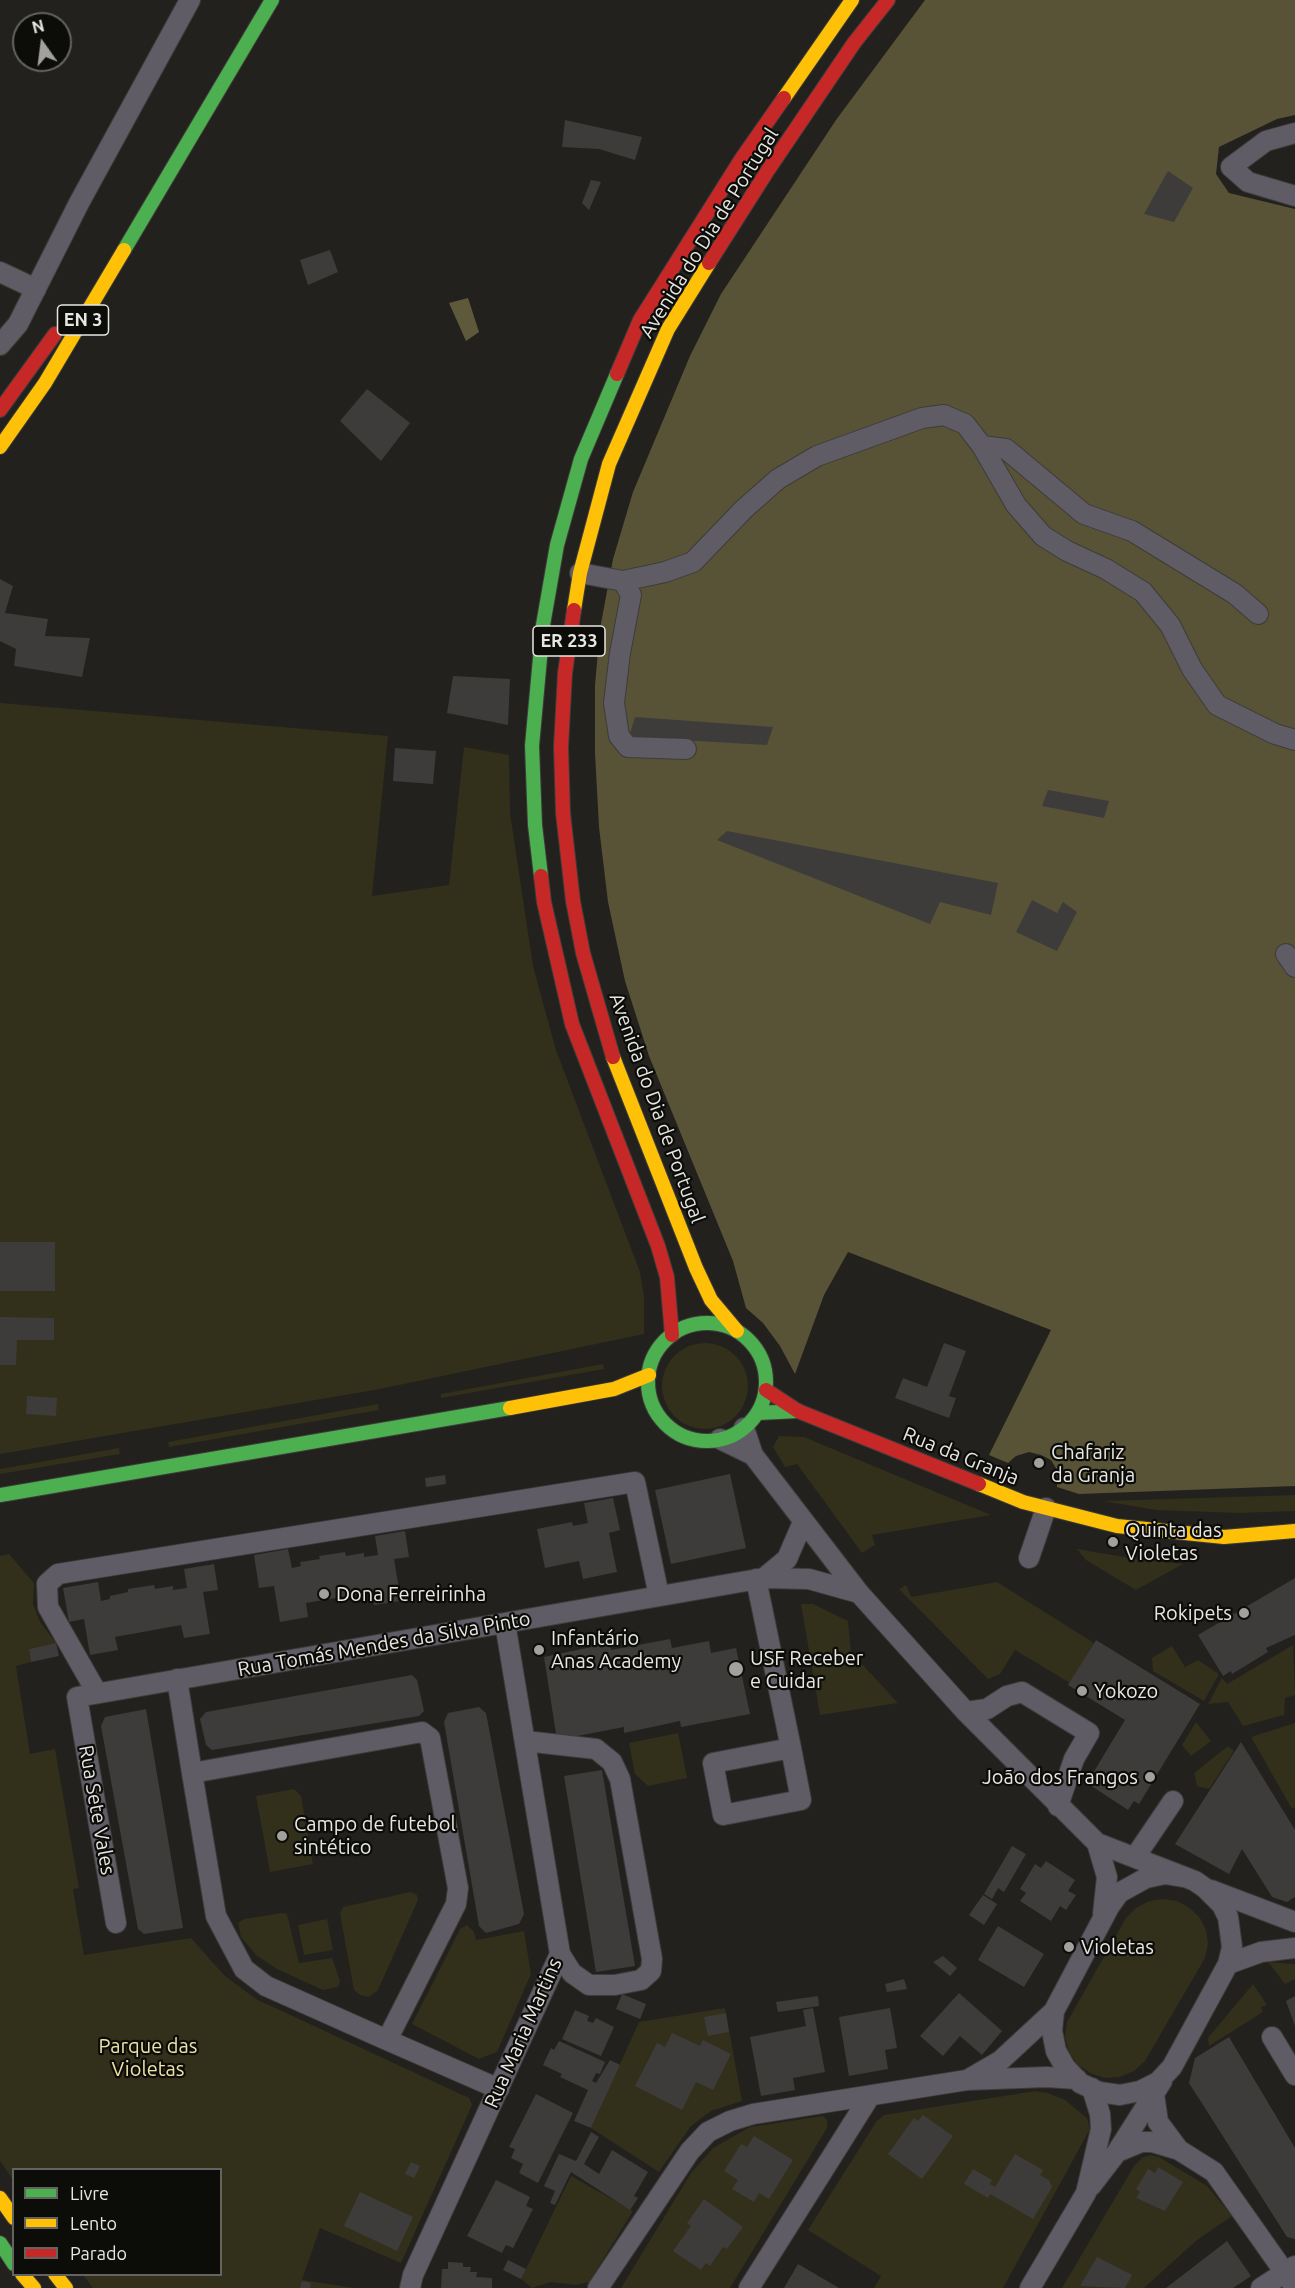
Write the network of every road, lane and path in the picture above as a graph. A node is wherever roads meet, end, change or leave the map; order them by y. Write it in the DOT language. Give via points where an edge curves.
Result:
graph roads {
  1 [pos="190,0"];
  2 [pos="272,0"];
  3 [pos="852,0"];
  4 [pos="888,0"];
  5 [pos="1295,133"];
  6 [pos="162,189"];
  7 [pos="1295,196"];
  8 [pos="0,272"];
  9 [pos="36,289"];
  10 [pos="0,345"];
  11 [pos="0,410"];
  12 [pos="982,446"];
  13 [pos="0,447"];
  14 [pos="580,573"];
  15 [pos="623,581"];
  16 [pos="1258,614"];
  17 [pos="1295,740"];
  18 [pos="686,749"];
  19 [pos="736,1331"];
  20 [pos="672,1335"];
  21 [pos="649,1375"];
  22 [pos="614,1389"];
  23 [pos="766,1390"];
  24 [pos="650,1396"];
  25 [pos="798,1411"];
  26 [pos="758,1413"];
  27 [pos="744,1428"];
  28 [pos="720,1439"];
  29 [pos="753,1455"];
  30 [pos="0,1495"];
  31 [pos="1046,1508"];
  32 [pos="803,1522"];
  33 [pos="1295,1531"];
  34 [pos="1029,1558"];
  35 [pos="760,1579"];
  36 [pos="860,1593"];
  37 [pos="659,1596"];
  38 [pos="505,1623"];
  39 [pos="177,1680"];
  40 [pos="97,1694"];
  41 [pos="77,1697"];
  42 [pos="966,1712"];
  43 [pos="525,1741"];
  44 [pos="791,1748"];
  45 [pos="192,1773"];
  46 [pos="1173,1801"];
  47 [pos="1058,1806"];
  48 [pos="1097,1843"];
  49 [pos="1135,1857"];
  50 [pos="1183,1877"];
  51 [pos="1205,1888"];
  52 [pos="1295,1922"];
  53 [pos="116,1923"];
  54 [pos="1102,1923"];
  55 [pos="1295,1948"];
  56 [pos="560,1954"];
  57 [pos="1228,1964"];
  58 [pos="1054,2011"];
  59 [pos="1272,2037"];
  60 [pos="387,2040"];
  61 [pos="1167,2072"];
  62 [pos="1295,2075"];
  63 [pos="967,2080"];
  64 [pos="1084,2084"];
  65 [pos="499,2089"];
  66 [pos="1154,2094"];
  67 [pos="870,2096"];
  68 [pos="1179,2150"];
  69 [pos="1117,2152"];
  70 [pos="1086,2193"];
  71 [pos="0,2198"];
  72 [pos="12,2215"];
  73 [pos="0,2243"];
  74 [pos="12,2261"];
  75 [pos="1292,2275"];
  76 [pos="24,2276"];
  77 [pos="57,2276"];
  78 [pos="34,2288"];
  79 [pos="66,2288"];
  80 [pos="410,2288"];
  81 [pos="598,2288"];
  82 [pos="749,2288"];
  83 [pos="1030,2288"];
  84 [pos="1261,2288"];
  1 -- 9 [label="street"];
  2 -- 6 [label="main road, EN 3"];
  3 -- 20 [label="main road, Avenida do Dia de Portugal / ER 233" via="742,158 640,320 581,459 557,545 543,625 532,746 535,825 548,922 572,1024 658,1246 667,1277"];
  4 -- 14 [label="main road, Avenida do Dia de Portugal / ER 233" via="768,170 668,329 609,464"];
  5 -- 7 [label="street" via="1266,141 1231,166 1248,182"];
  6 -- 11 [label="main road, EN 3"];
  6 -- 13 [label="main road, EN 3" via="45,382"];
  8 -- 9 [label="street"];
  9 -- 10 [label="street" via="18,324"];
  12 -- 15 [label="street" via="965,424 944,415 922,418 859,439 817,456 777,479 693,561"];
  12 -- 16 [label="street" via="1006,449 1084,514 1132,531 1235,594"];
  12 -- 17 [label="street" via="1016,505 1043,536 1143,592 1170,625 1192,669 1217,705"];
  14 -- 15 [label="street"];
  14 -- 19 [label="main road, Avenida do Dia de Portugal / ER 233" via="565,673 561,747 566,849 583,953 614,1058 696,1268 711,1300"];
  15 -- 18 [label="street" via="631,595 614,703 619,736 628,747"];
  19 -- 20 [label="main road" via="721,1324 704,1323"];
  19 -- 23 [label="main road" via="751,1341 760,1356"];
  20 -- 21 [label="main road" via="660,1346"];
  21 -- 22 [label="main road"];
  21 -- 24 [label="main road"];
  22 -- 24 [label="main road"];
  22 -- 30 [label="main road"];
  23 -- 25 [label="main road, Rua da Granja"];
  23 -- 26 [label="main road"];
  24 -- 28 [label="main road" via="657,1413 684,1436 702,1441"];
  25 -- 26 [label="main road"];
  25 -- 31 [label="main road, Rua da Granja"];
  26 -- 27 [label="main road"];
  27 -- 28 [label="main road"];
  27 -- 29 [label="street"];
  28 -- 29 [label="street"];
  29 -- 32 [label="street"];
  31 -- 33 [label="main road, Rua da Granja" via="1117,1526 1224,1536"];
  31 -- 34 [label="street"];
  32 -- 35 [label="street, Rua Tomás Mendes da Silva Pinto" via="787,1559"];
  32 -- 36 [label="street"];
  35 -- 36 [label="street" via="809,1580"];
  35 -- 37 [label="street, Rua Tomás Mendes da Silva Pinto"];
  35 -- 44 [label="street"];
  36 -- 42 [label="street"];
  37 -- 38 [label="street, Rua Tomás Mendes da Silva Pinto"];
  37 -- 40 [label="street" via="635,1482 58,1574 47,1584 48,1607"];
  38 -- 39 [label="street, Rua Tomás Mendes da Silva Pinto"];
  38 -- 43 [label="street, Rua Maria Martins"];
  39 -- 40 [label="street, Rua Tomás Mendes da Silva Pinto"];
  39 -- 45 [label="street"];
  40 -- 41 [label="street, Rua Tomás Mendes da Silva Pinto"];
  41 -- 53 [label="street, Rua Sete Vales"];
  42 -- 47 [label="street"];
  42 -- 47 [label="street" via="987,1709 1022,1692 1089,1733 1074,1759"];
  43 -- 56 [label="street, Rua Maria Martins"];
  43 -- 56 [label="street" via="596,1749 612,1762 620,1779 651,1971 641,1980 589,1985 572,1973"];
  44 -- 44 [label="street" via="801,1800 723,1815 713,1762"];
  45 -- 60 [label="street" via="216,1916 244,1969 266,1986"];
  45 -- 60 [label="street" via="423,1732 430,1738 458,1888 456,1904"];
  46 -- 49 [label="street"];
  47 -- 48 [label="street"];
  48 -- 49 [label="street"];
  48 -- 54 [label="street" via="1107,1877"];
  49 -- 50 [label="street"];
  50 -- 51 [label="street"];
  50 -- 54 [label="street" via="1165,1875 1132,1884 1119,1893"];
  51 -- 52 [label="street"];
  51 -- 57 [label="street" via="1228,1917 1232,1947"];
  54 -- 58 [label="street"];
  55 -- 57 [label="street" via="1260,1952"];
  56 -- 65 [label="street, Rua Maria Martins"];
  57 -- 61 [label="street"];
  58 -- 63 [label="street" via="1000,2061"];
  58 -- 64 [label="street" via="1056,2051 1065,2067"];
  59 -- 62 [label="street"];
  60 -- 65 [label="street"];
  61 -- 64 [label="street" via="1140,2091 1119,2095"];
  61 -- 66 [label="street"];
  63 -- 64 [label="street" via="1046,2077"];
  63 -- 67 [label="street"];
  64 -- 70 [label="street" via="1100,2114 1101,2129"];
  65 -- 80 [label="street, Rua Maria Martins"];
  66 -- 68 [label="street" via="1158,2122"];
  66 -- 69 [label="street"];
  67 -- 81 [label="street" via="753,2114 708,2132 674,2171"];
  67 -- 82 [label="street"];
  68 -- 69 [label="street" via="1142,2142"];
  68 -- 75 [label="street" via="1214,2172"];
  69 -- 70 [label="street"];
  70 -- 83 [label="street"];
  71 -- 72 [label="main road"];
  73 -- 74 [label="main road"];
  75 -- 84 [label="street"];
  76 -- 78 [label="main road"];
  77 -- 79 [label="main road"];
}
